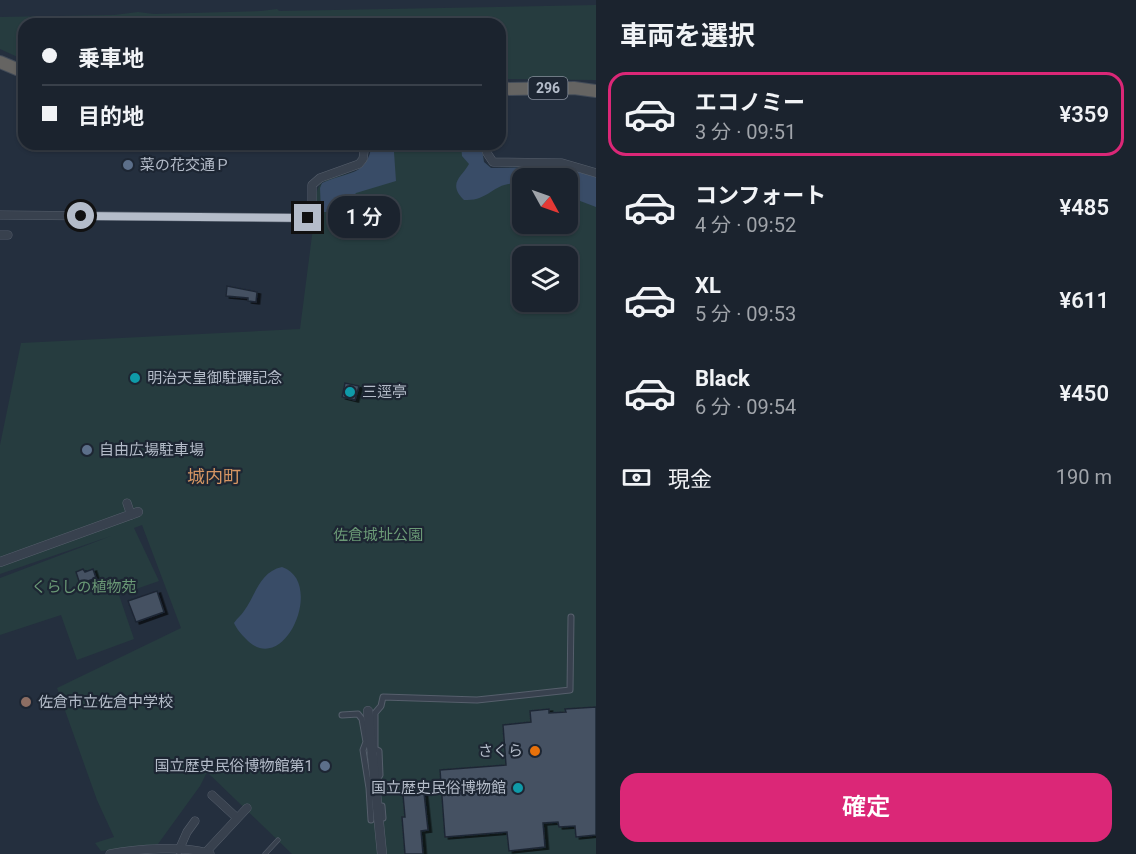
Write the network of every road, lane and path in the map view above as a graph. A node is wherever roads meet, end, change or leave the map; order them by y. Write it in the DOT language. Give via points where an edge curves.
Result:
graph roads {
  1 [pos="0,62"];
  2 [pos="18,70"];
  3 [pos="506,89"];
  4 [pos="596,91"];
  5 [pos="364,150"];
  6 [pos="486,150"];
  7 [pos="596,173"];
  8 [pos="0,215"];
  9 [pos="127,503"];
  10 [pos="135,513"];
  11 [pos="0,562"];
  12 [pos="571,616"];
  13 [pos="368,711"];
  14 [pos="342,715"];
  15 [pos="212,795"];
  16 [pos="247,808"];
  17 [pos="237,818"];
  18 [pos="383,818"];
  19 [pos="371,820"];
  20 [pos="195,821"];
  21 [pos="278,840"];
  22 [pos="179,850"];
  23 [pos="154,852"];
  24 [pos="208,853"];
  25 [pos="114,854"];
  26 [pos="265,854"];
  27 [pos="382,854"];
  1 -- 2 [label="highway"];
  3 -- 4 [label="highway, 296"];
  5 -- 8 [label="street" via="359,164 312,184 312,215 308,218"];
  6 -- 7 [label="street" via="493,162 562,163"];
  9 -- 10 [label="street"];
  10 -- 11 [label="street"];
  12 -- 18 [label="street" via="570,690 477,700 383,697 375,713"];
  13 -- 27 [label="street"];
  14 -- 19 [label="street" via="358,714 362,719"];
  15 -- 17 [label="street"];
  16 -- 17 [label="street"];
  17 -- 24 [label="street"];
  20 -- 22 [label="street"];
  21 -- 26 [label="lane"];
  22 -- 23 [label="street"];
  22 -- 24 [label="street"];
  23 -- 25 [label="street"];
}
